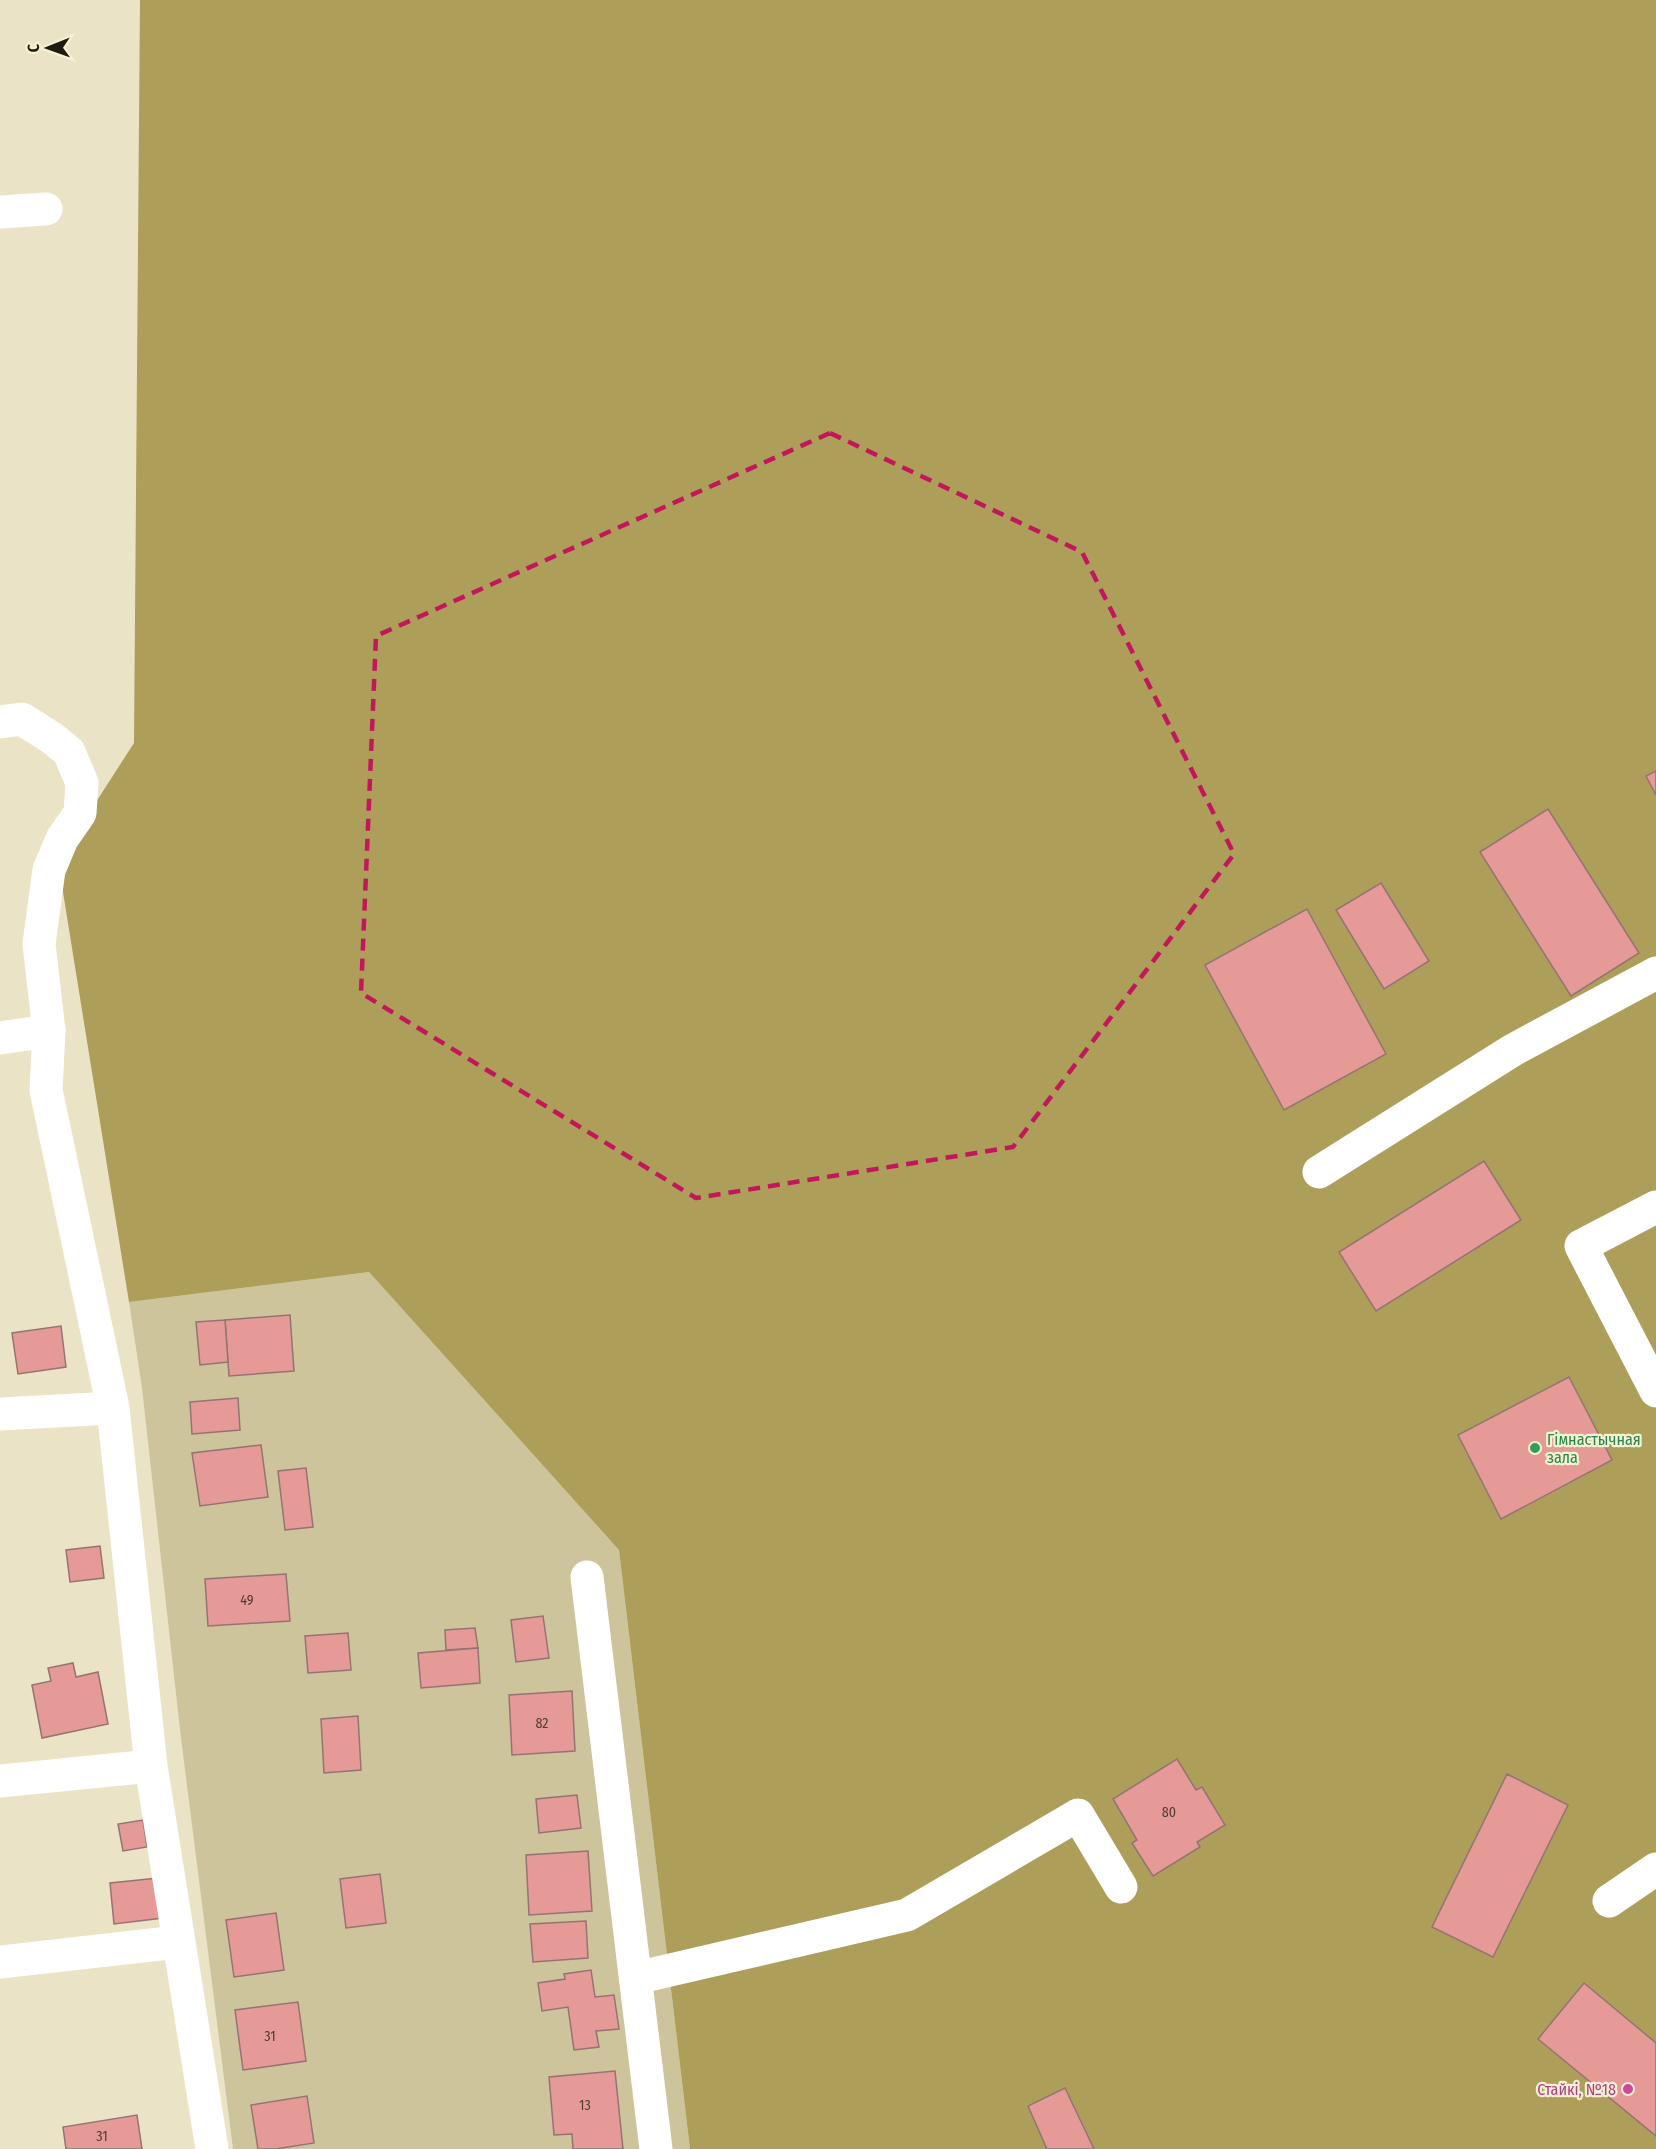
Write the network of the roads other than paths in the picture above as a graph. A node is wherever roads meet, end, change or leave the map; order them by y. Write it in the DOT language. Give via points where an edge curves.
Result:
graph roads {
  1 [pos="46,209"];
  2 [pos="0,212"];
  3 [pos="0,722"];
  4 [pos="1656,973"];
  5 [pos="49,1031"];
  6 [pos="0,1038"];
  7 [pos="1319,1172"];
  8 [pos="1656,1207"];
  9 [pos="1656,1391"];
  10 [pos="113,1408"];
  11 [pos="0,1414"];
  12 [pos="587,1577"];
  13 [pos="151,1766"];
  14 [pos="0,1780"];
  15 [pos="1656,1869"];
  16 [pos="1121,1887"];
  17 [pos="1609,1901"];
  18 [pos="178,1942"];
  19 [pos="0,1962"];
  20 [pos="636,1978"];
  21 [pos="212,2149"];
  22 [pos="656,2149"];
  1 -- 2 [label="street"];
  3 -- 5 [label="street" via="22,719 52,738 69,752 82,783 80,813 62,839 49,870 39,944"];
  4 -- 7 [label="street" via="1513,1050"];
  5 -- 6 [label="street"];
  5 -- 10 [label="street" via="46,1090"];
  8 -- 9 [label="street" via="1581,1246"];
  10 -- 11 [label="street"];
  10 -- 13 [label="street"];
  12 -- 20 [label="street"];
  13 -- 14 [label="street"];
  13 -- 18 [label="street"];
  15 -- 17 [label="street"];
  16 -- 20 [label="street" via="1078,1815 907,1915"];
  18 -- 19 [label="street"];
  18 -- 21 [label="street"];
  20 -- 22 [label="street"];
}
